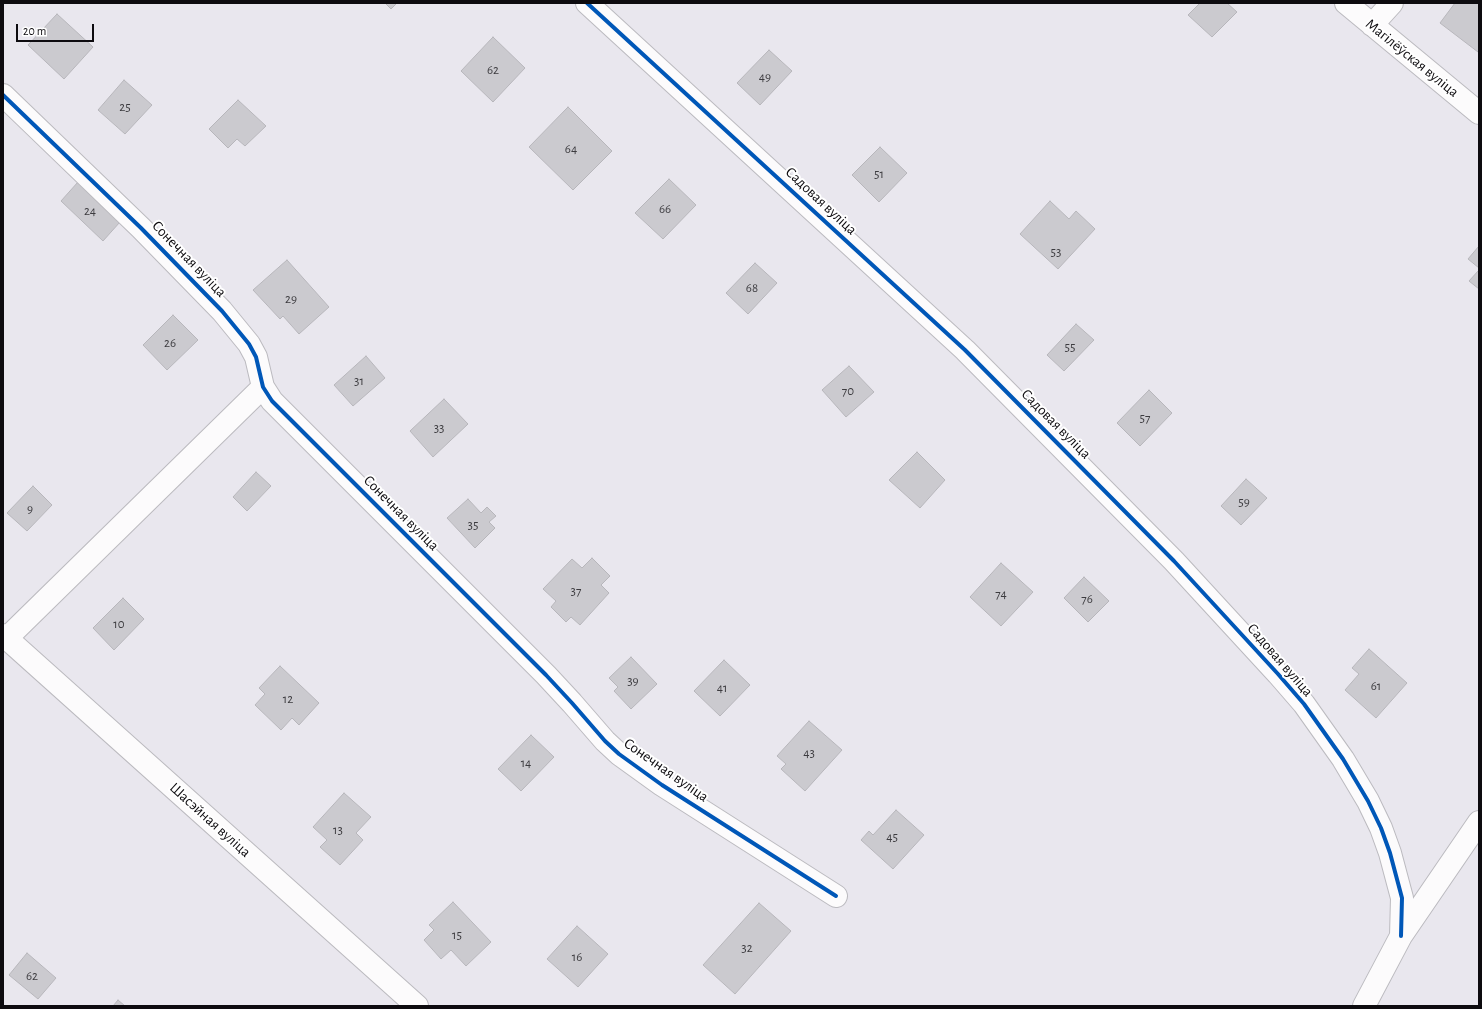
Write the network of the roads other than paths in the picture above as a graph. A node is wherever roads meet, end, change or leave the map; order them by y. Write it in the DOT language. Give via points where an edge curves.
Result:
graph roads {
  1 [pos="587,3"];
  2 [pos="1346,3"];
  3 [pos="1392,3"];
  4 [pos="1372,25"];
  5 [pos="3,94"];
  6 [pos="1479,113"];
  7 [pos="262,387"];
  8 [pos="5,636"];
  9 [pos="1479,822"];
  10 [pos="836,896"];
  11 [pos="1401,936"];
  12 [pos="417,1006"];
  13 [pos="1364,1006"];
  1 -- 11 [label="street, Садовая вуліца" via="964,350 1174,561 1278,674 1329,738 1368,801 1383,834 1398,880 1402,898"];
  2 -- 4 [label="street, Магілёўская вуліца"];
  3 -- 4 [label="street"];
  4 -- 6 [label="street, Магілёўская вуліца"];
  5 -- 7 [label="street, Сонечная вуліца" via="146,232 222,311 249,344 258,363"];
  7 -- 8 [label="street"];
  7 -- 10 [label="street, Сонечная вуліца" via="272,401 546,675 619,754 662,785"];
  8 -- 12 [label="street, Шасэйная вуліца"];
  9 -- 11 [label="street"];
  11 -- 13 [label="street"];
}
